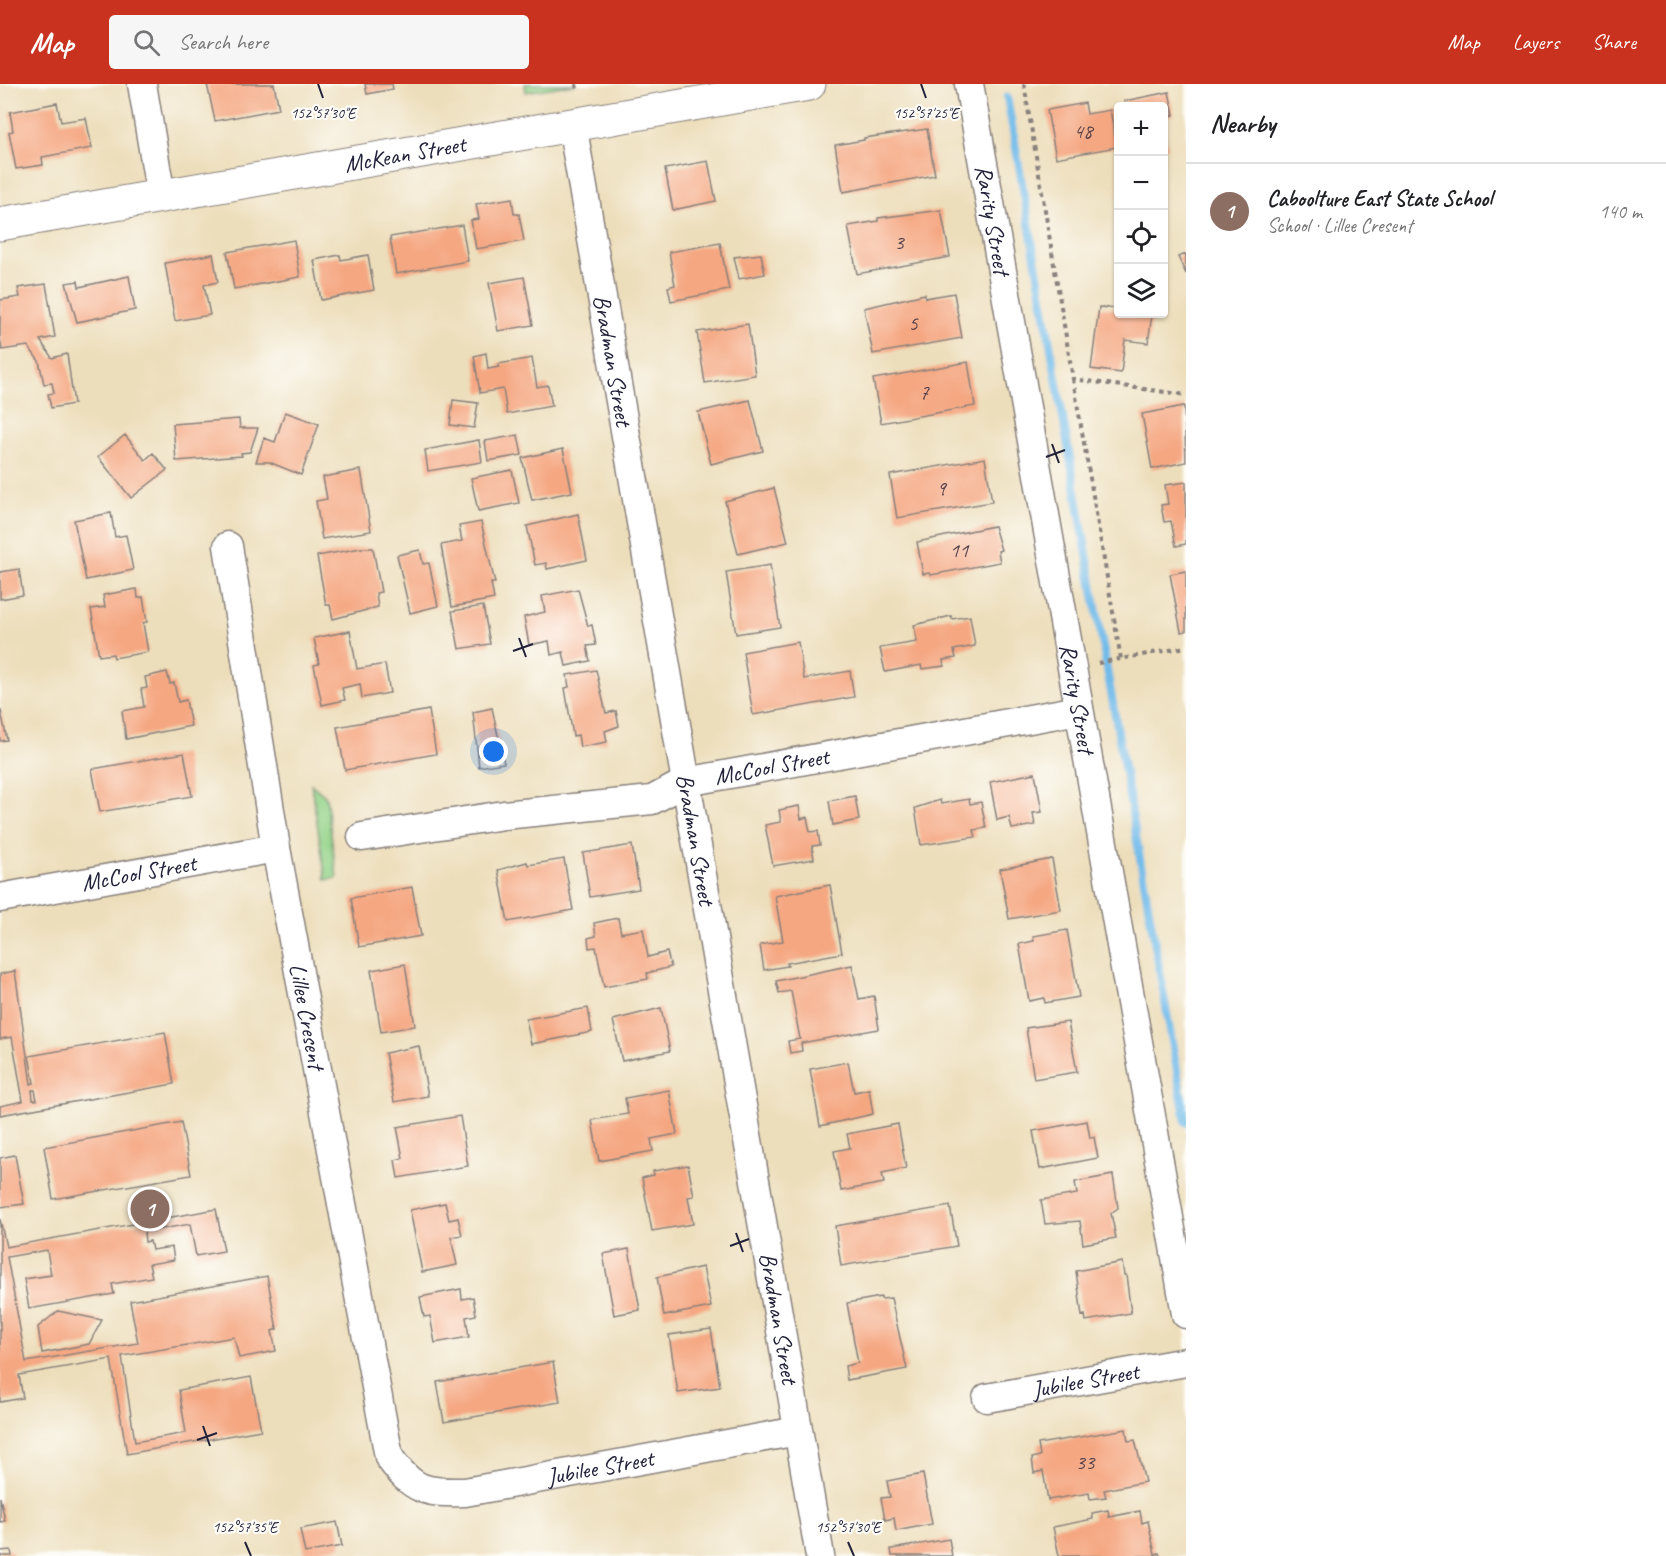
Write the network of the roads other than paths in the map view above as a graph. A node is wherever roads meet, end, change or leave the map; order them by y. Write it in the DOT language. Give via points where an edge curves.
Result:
graph roads {
  1 [pos="142,84"];
  2 [pos="808,84"];
  3 [pos="969,84"];
  4 [pos="572,124"];
  5 [pos="161,196"];
  6 [pos="0,224"];
  7 [pos="228,546"];
  8 [pos="1079,710"];
  9 [pos="686,782"];
  10 [pos="362,837"];
  11 [pos="276,848"];
  12 [pos="0,898"];
  13 [pos="1186,1314"];
  14 [pos="1186,1362"];
  15 [pos="987,1398"];
  16 [pos="798,1431"];
  17 [pos="405,1479"];
  18 [pos="820,1556"];
  1 -- 5 [label="street"];
  2 -- 4 [label="main road, McKean Street"];
  3 -- 8 [label="street, Rarity Street"];
  4 -- 5 [label="main road, McKean Street"];
  4 -- 9 [label="street, Bradman Street"];
  5 -- 6 [label="main road, McKean Street"];
  7 -- 11 [label="street, Lillee Cresent"];
  8 -- 9 [label="street, McCool Street"];
  8 -- 13 [label="street, Rarity Street"];
  9 -- 10 [label="street, McCool Street" via="652,800 504,815"];
  9 -- 16 [label="street, Bradman Street"];
  11 -- 12 [label="street, McCool Street"];
  11 -- 17 [label="street, Lillee Cresent" via="389,1457"];
  14 -- 15 [label="street, Jubilee Street"];
  16 -- 17 [label="street, Jubilee Street" via="465,1492 432,1493"];
  16 -- 18 [label="street, Bradman Street"];
}
